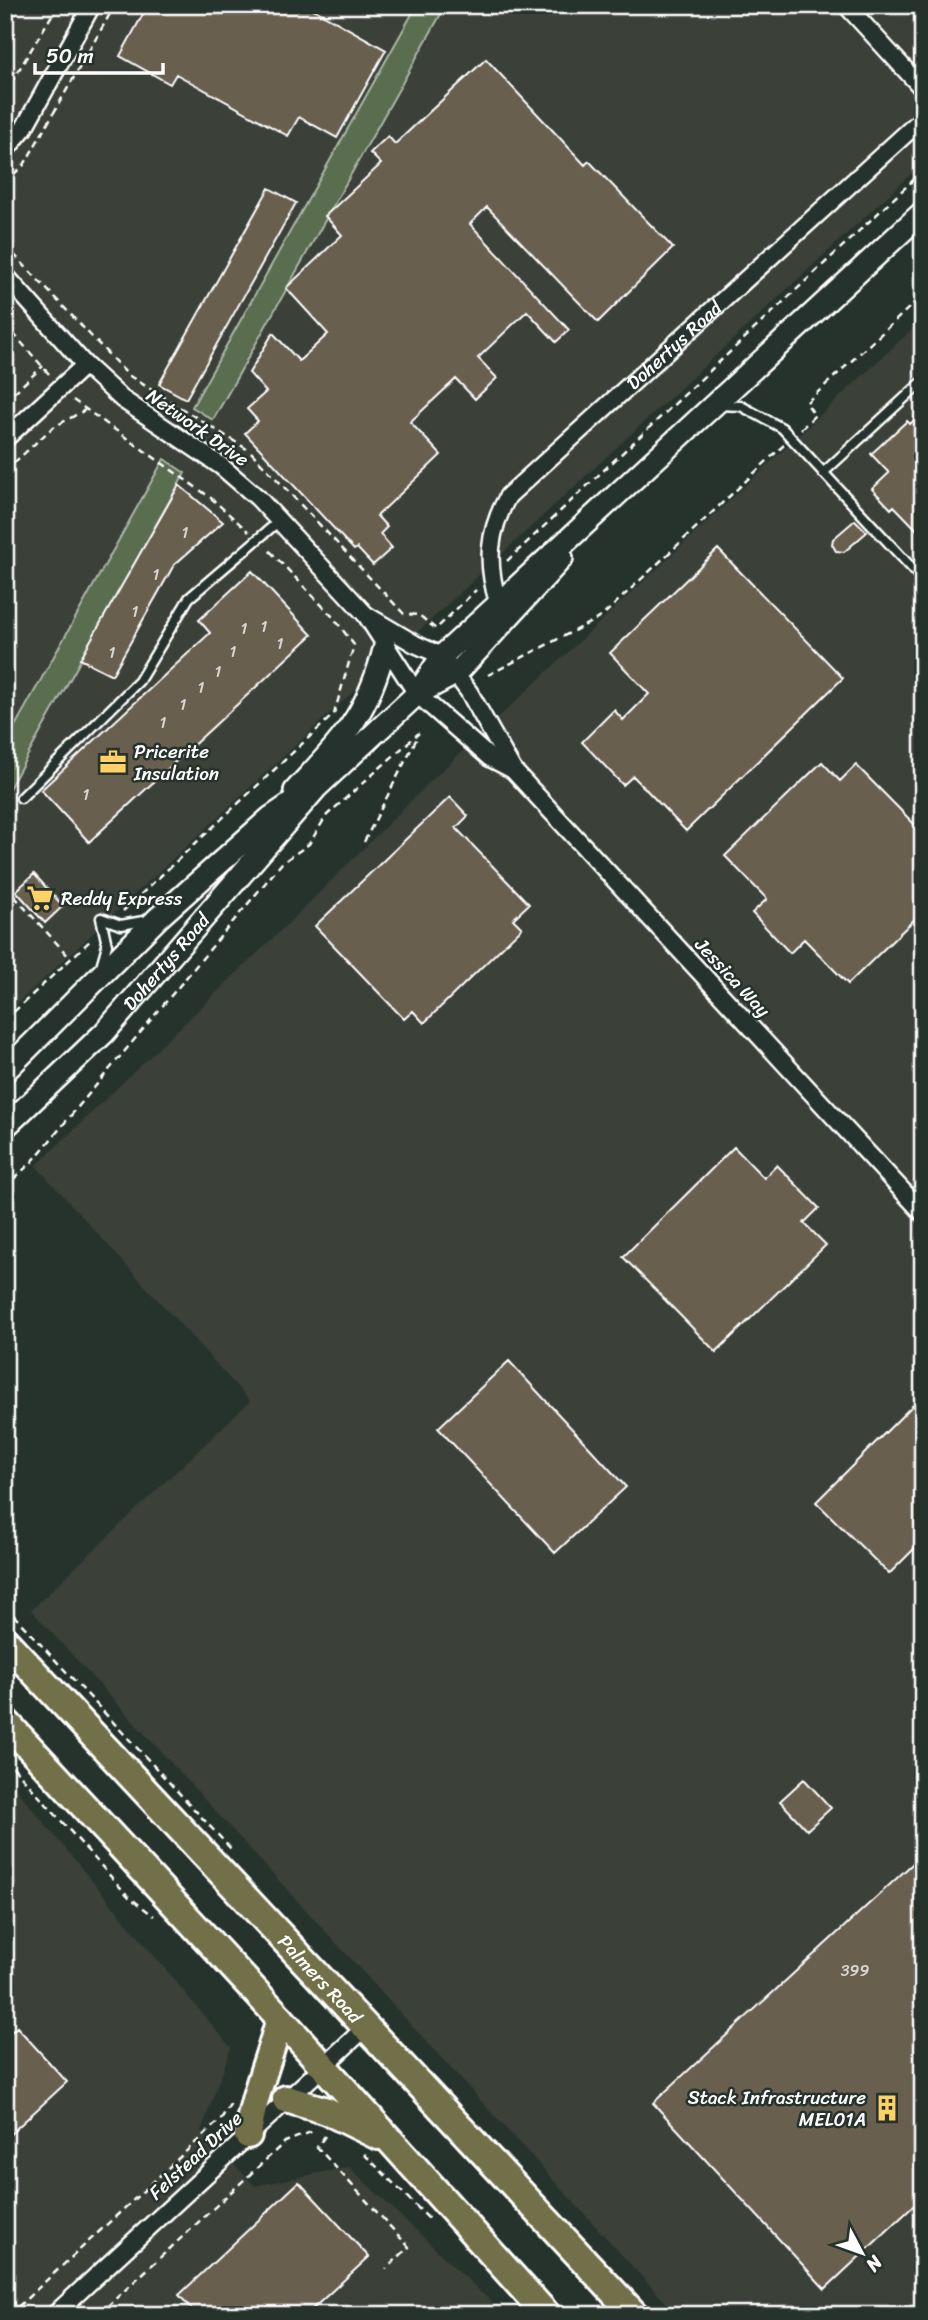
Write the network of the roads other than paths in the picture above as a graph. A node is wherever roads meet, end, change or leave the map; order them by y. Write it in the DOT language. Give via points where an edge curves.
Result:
graph roads {
  1 [pos="92,5"];
  2 [pos="846,5"];
  3 [pos="923,89"];
  4 [pos="923,118"];
  5 [pos="5,151"];
  6 [pos="923,212"];
  7 [pos="5,275"];
  8 [pos="85,365"];
  9 [pos="923,381"];
  10 [pos="715,405"];
  11 [pos="5,439"];
  12 [pos="823,473"];
  13 [pos="598,514"];
  14 [pos="279,521"];
  15 [pos="923,580"];
  16 [pos="498,602"];
  17 [pos="366,615"];
  18 [pos="385,646"];
  19 [pos="442,656"];
  20 [pos="457,673"];
  21 [pos="417,694"];
  22 [pos="513,770"];
  23 [pos="317,787"];
  24 [pos="21,798"];
  25 [pos="270,818"];
  26 [pos="158,918"];
  27 [pos="97,979"];
  28 [pos="5,1071"];
  29 [pos="5,1128"];
  30 [pos="923,1213"];
  31 [pos="5,1641"];
  32 [pos="5,1721"];
  33 [pos="280,2018"];
  34 [pos="366,2027"];
  35 [pos="323,2065"];
  36 [pos="286,2099"];
  37 [pos="248,2135"];
  38 [pos="393,2143"];
  39 [pos="54,2315"];
  40 [pos="547,2315"];
  41 [pos="635,2315"];
  1 -- 5 [label="street" via="24,128"];
  2 -- 3 [label="street"];
  4 -- 16 [label="street, Dohertys Road" via="508,496 488,549"];
  6 -- 10 [label="main road, Dohertys Road"];
  7 -- 8 [label="street, Network Drive"];
  8 -- 11 [label="street"];
  8 -- 14 [label="street, Network Drive" via="122,399 222,466"];
  9 -- 12 [label="lane"];
  10 -- 12 [label="lane" via="741,406 766,417"];
  10 -- 13 [label="main road, Dohertys Road"];
  12 -- 15 [label="lane"];
  13 -- 16 [label="main road, Dohertys Road"];
  13 -- 20 [label="main road, Dohertys Road"];
  14 -- 17 [label="street, Network Drive"];
  14 -- 24 [label="lane" via="189,598 139,681"];
  16 -- 19 [label="main road, Dohertys Road"];
  17 -- 18 [label="street, Network Drive"];
  17 -- 19 [label="street, Network Drive"];
  18 -- 21 [label="street, Network Drive"];
  18 -- 25 [label="main road" via="375,685 353,727"];
  19 -- 20 [label="street, Jessica Way"];
  19 -- 21 [label="main road, Dohertys Road"];
  20 -- 21 [label="main road, Dohertys Road"];
  20 -- 22 [label="street, Jessica Way"];
  21 -- 22 [label="street, Jessica Way" via="490,758"];
  21 -- 23 [label="main road, Dohertys Road"];
  22 -- 30 [label="street, Jessica Way"];
  23 -- 25 [label="main road, Dohertys Road"];
  23 -- 29 [label="main road, Dohertys Road" via="104,1033"];
  25 -- 26 [label="main road, Dohertys Road"];
  26 -- 27 [label="main road, Dohertys Road"];
  26 -- 27 [label="lane" via="107,925 107,945"];
  27 -- 28 [label="main road, Dohertys Road"];
  31 -- 34 [label="highway, Palmers Road"];
  32 -- 33 [label="highway"];
  33 -- 35 [label="highway"];
  33 -- 37 [label="highway" via="252,2104"];
  34 -- 35 [label="street, Felstead Drive"];
  34 -- 41 [label="highway, Palmers Road"];
  35 -- 36 [label="street, Felstead Drive"];
  35 -- 38 [label="highway"];
  36 -- 37 [label="street, Felstead Drive"];
  36 -- 38 [label="highway" via="327,2111"];
  37 -- 39 [label="street, Felstead Drive"];
  38 -- 40 [label="highway"];
}
